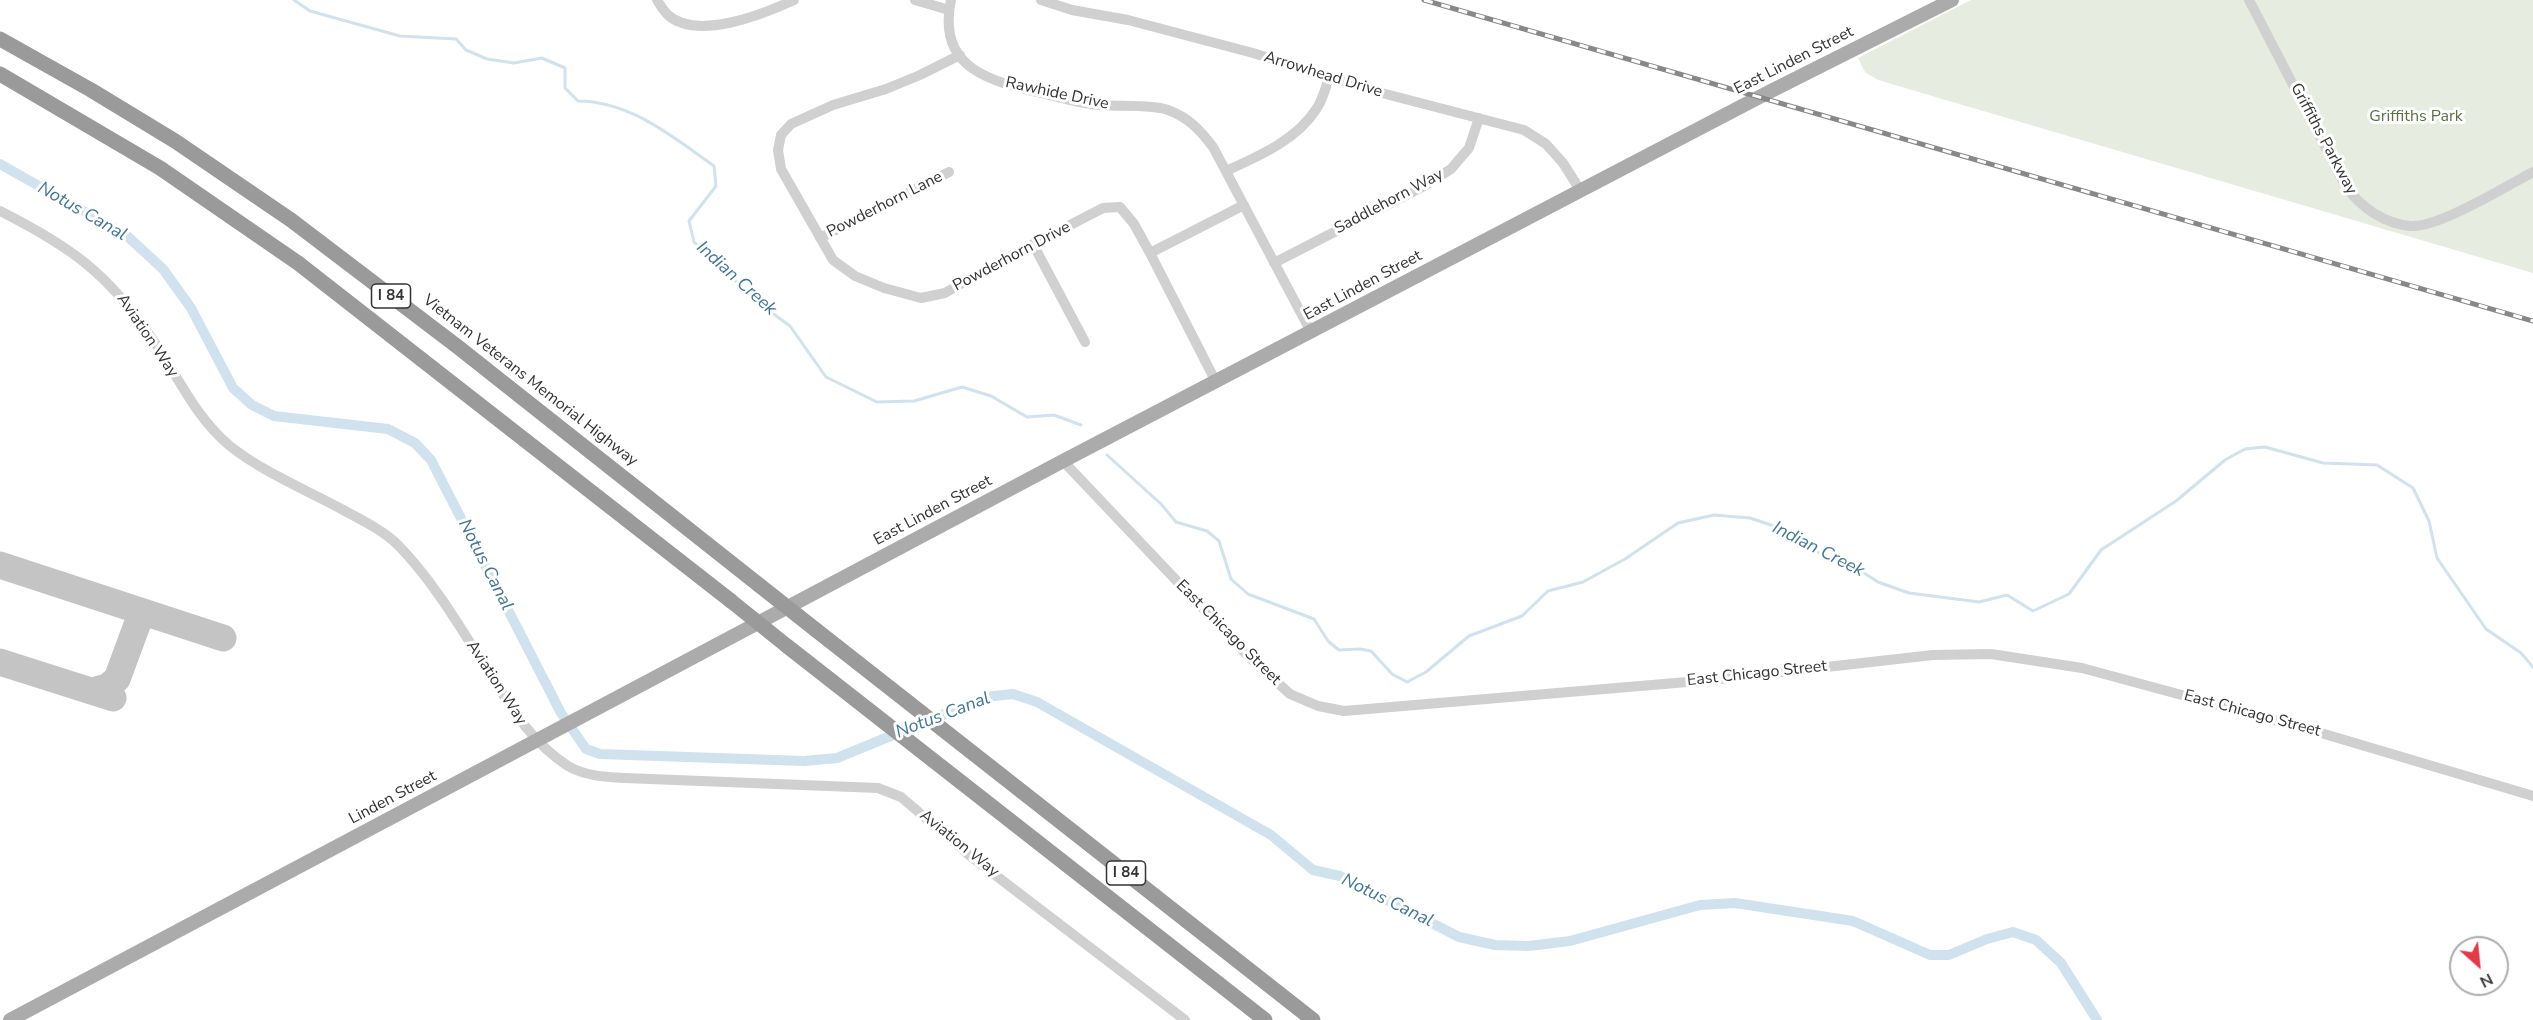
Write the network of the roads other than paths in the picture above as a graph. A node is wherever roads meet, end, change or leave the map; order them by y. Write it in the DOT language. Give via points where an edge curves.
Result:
graph roads {
  1 [pos="657,0"];
  2 [pos="794,0"];
  3 [pos="915,0"];
  4 [pos="1041,0"];
  5 [pos="2249,0"];
  6 [pos="1943,2"];
  7 [pos="950,5"];
  8 [pos="0,39"];
  9 [pos="960,55"];
  10 [pos="0,74"];
  11 [pos="1329,77"];
  12 [pos="1479,118"];
  13 [pos="1226,171"];
  14 [pos="949,172"];
  15 [pos="2533,172"];
  16 [pos="1580,190"];
  17 [pos="1244,205"];
  18 [pos="0,211"];
  19 [pos="820,238"];
  20 [pos="1034,246"];
  21 [pos="1150,253"];
  22 [pos="1274,263"];
  23 [pos="1311,332"];
  24 [pos="1084,342"];
  25 [pos="1216,382"];
  26 [pos="1063,461"];
  27 [pos="791,605"];
  28 [pos="537,740"];
  29 [pos="2533,796"];
  30 [pos="10,1020"];
  31 [pos="1185,1020"];
  32 [pos="1265,1020"];
  33 [pos="1313,1020"];
  1 -- 2 [label="street" via="669,16 689,24 714,25 745,20"];
  3 -- 7 [label="street"];
  4 -- 11 [label="street, Arrowhead Drive" via="1253,53"];
  5 -- 15 [label="street, Griffiths Parkway" via="2346,187 2359,204 2412,226 2437,221"];
  6 -- 16 [label="main road, East Linden Street"];
  7 -- 9 [label="street, Rawhide Drive" via="947,20 951,42"];
  8 -- 33 [label="highway, Vietnam Veterans Memorial Highway / I 84, bridge" via="175,141 291,220 458,346"];
  9 -- 13 [label="street, Rawhide Drive" via="982,76 1005,84 1097,105 1165,109 1200,129"];
  9 -- 19 [label="street, Powderhorn Drive" via="886,89 833,105 791,124 781,135 781,169"];
  10 -- 32 [label="highway, I 84, bridge" via="160,168 298,263"];
  11 -- 12 [label="street, Arrowhead Drive"];
  11 -- 13 [label="street" via="1318,106 1302,128 1275,147"];
  12 -- 16 [label="street, Arrowhead Drive" via="1524,130 1546,144"];
  12 -- 22 [label="street, Saddlehorn Way" via="1469,148 1451,168 1424,186"];
  13 -- 17 [label="street, Rawhide Drive"];
  14 -- 19 [label="street, Powderhorn Lane"];
  16 -- 23 [label="main road, East Linden Street"];
  17 -- 21 [label="street"];
  17 -- 22 [label="street, Rawhide Drive"];
  18 -- 28 [label="street, Aviation Way" via="47,234 115,288 155,342 185,394 230,445 395,542 443,601 524,728"];
  19 -- 20 [label="street, Powderhorn Drive" via="833,260 855,276 921,298 945,293"];
  20 -- 21 [label="street, Powderhorn Drive" via="1103,208 1120,207"];
  20 -- 24 [label="street"];
  21 -- 25 [label="street, Powderhorn Drive"];
  22 -- 23 [label="street, Rawhide Drive"];
  23 -- 25 [label="main road, East Linden Street"];
  25 -- 26 [label="main road, East Linden Street"];
  26 -- 27 [label="main road, East Linden Street"];
  26 -- 29 [label="street, East Chicago Street" via="1248,657 1290,694 1318,706 1355,710 1711,680 1933,655 1992,654 2082,668"];
  27 -- 28 [label="main road, Linden Street"];
  28 -- 30 [label="main road, Linden Street"];
  28 -- 31 [label="street, Aviation Way" via="569,767 605,777 841,785 878,788 901,797 969,855"];
}
